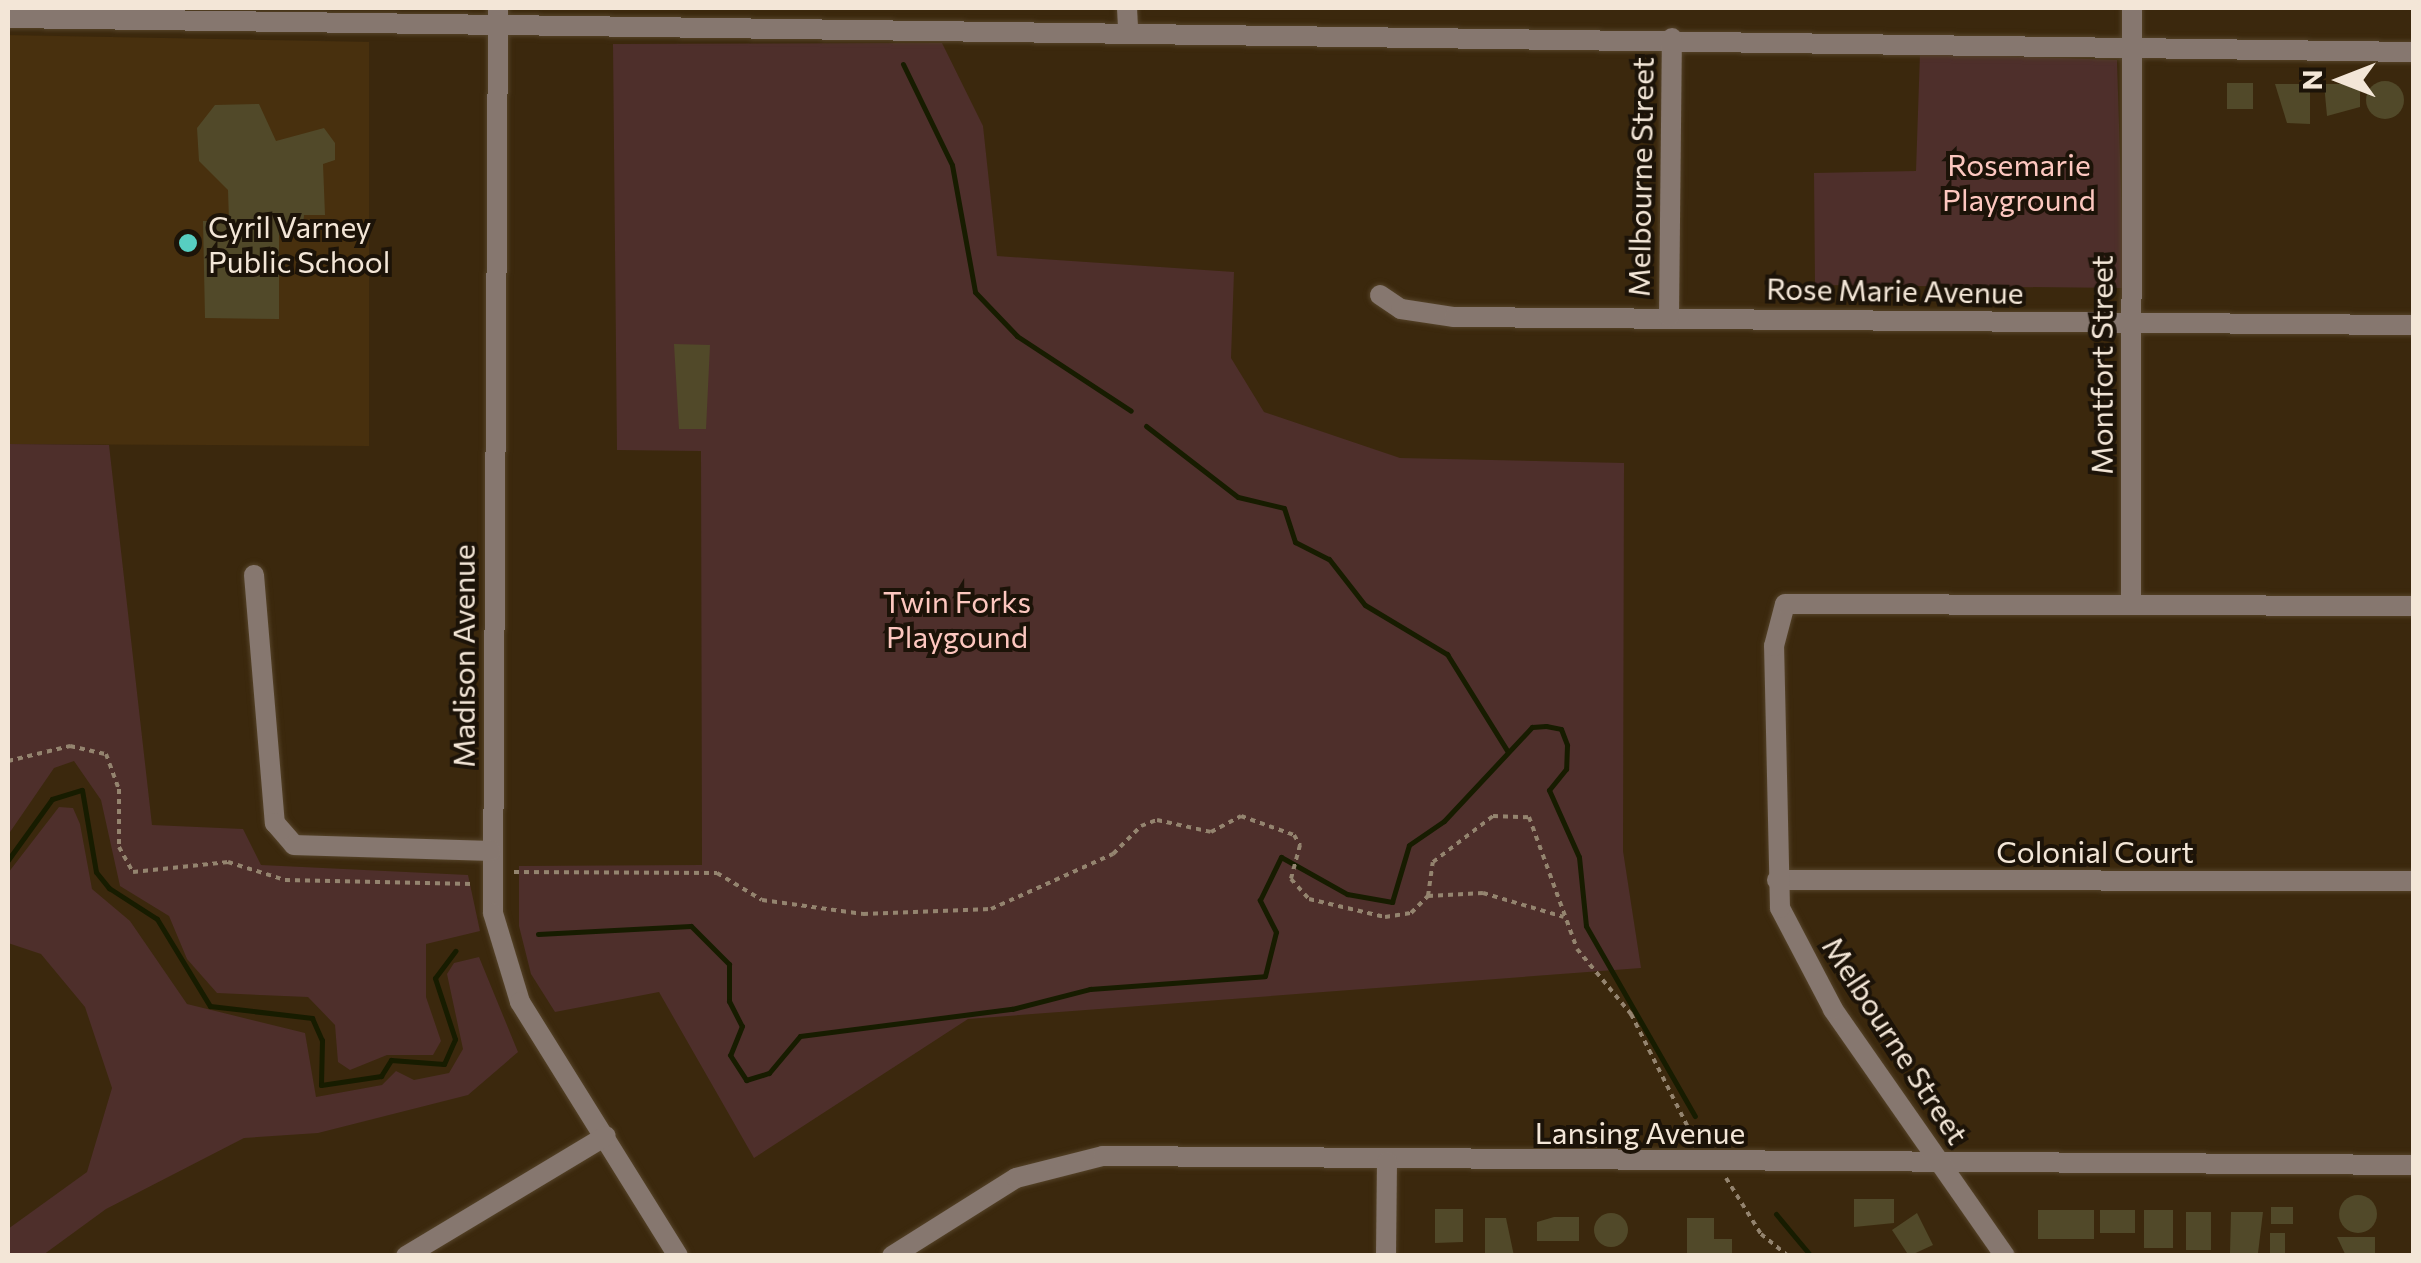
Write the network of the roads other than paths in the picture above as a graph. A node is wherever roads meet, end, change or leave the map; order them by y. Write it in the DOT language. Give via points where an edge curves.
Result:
graph roads {
  1 [pos="1127,8"];
  2 [pos="2132,8"];
  3 [pos="498,14"];
  4 [pos="8,18"];
  5 [pos="1128,30"];
  6 [pos="1672,38"];
  7 [pos="2132,52"];
  8 [pos="2414,52"];
  9 [pos="1380,294"];
  10 [pos="1669,317"];
  11 [pos="2132,323"];
  12 [pos="2414,325"];
  13 [pos="254,575"];
  14 [pos="2131,602"];
  15 [pos="2414,606"];
  16 [pos="491,851"];
  17 [pos="1777,880"];
  18 [pos="2414,881"];
  19 [pos="606,1136"];
  20 [pos="1387,1162"];
  21 [pos="1938,1162"];
  22 [pos="2414,1165"];
  23 [pos="406,1256"];
  24 [pos="678,1256"];
  25 [pos="892,1256"];
  26 [pos="1386,1256"];
  27 [pos="2004,1256"];
  1 -- 5 [label="street"];
  2 -- 7 [label="street, Montfort Street"];
  3 -- 4 [label="street"];
  3 -- 5 [label="street"];
  3 -- 16 [label="street, Madison Avenue"];
  5 -- 6 [label="street"];
  6 -- 7 [label="street"];
  6 -- 10 [label="street, Melbourne Street"];
  7 -- 8 [label="street"];
  7 -- 11 [label="street, Montfort Street"];
  9 -- 10 [label="street, Rose Marie Avenue" via="1401,309 1454,317"];
  10 -- 11 [label="street, Rose Marie Avenue"];
  11 -- 12 [label="street, Rose Marie Avenue"];
  11 -- 14 [label="street, Montfort Street"];
  13 -- 16 [label="street" via="274,823 294,846"];
  14 -- 15 [label="street"];
  14 -- 17 [label="street, Melbourne Street" via="1786,604 1774,646"];
  16 -- 19 [label="street, Madison Avenue" via="509,977"];
  17 -- 18 [label="street, Colonial Court"];
  17 -- 21 [label="street, Melbourne Street" via="1780,908 1832,1008"];
  19 -- 23 [label="street"];
  19 -- 24 [label="street, Madison Avenue"];
  20 -- 21 [label="street, Lansing Avenue"];
  20 -- 25 [label="street, Lansing Avenue" via="1104,1156 1016,1178"];
  20 -- 26 [label="street"];
  21 -- 22 [label="street, Lansing Avenue"];
  21 -- 27 [label="street, Melbourne Street"];
}
